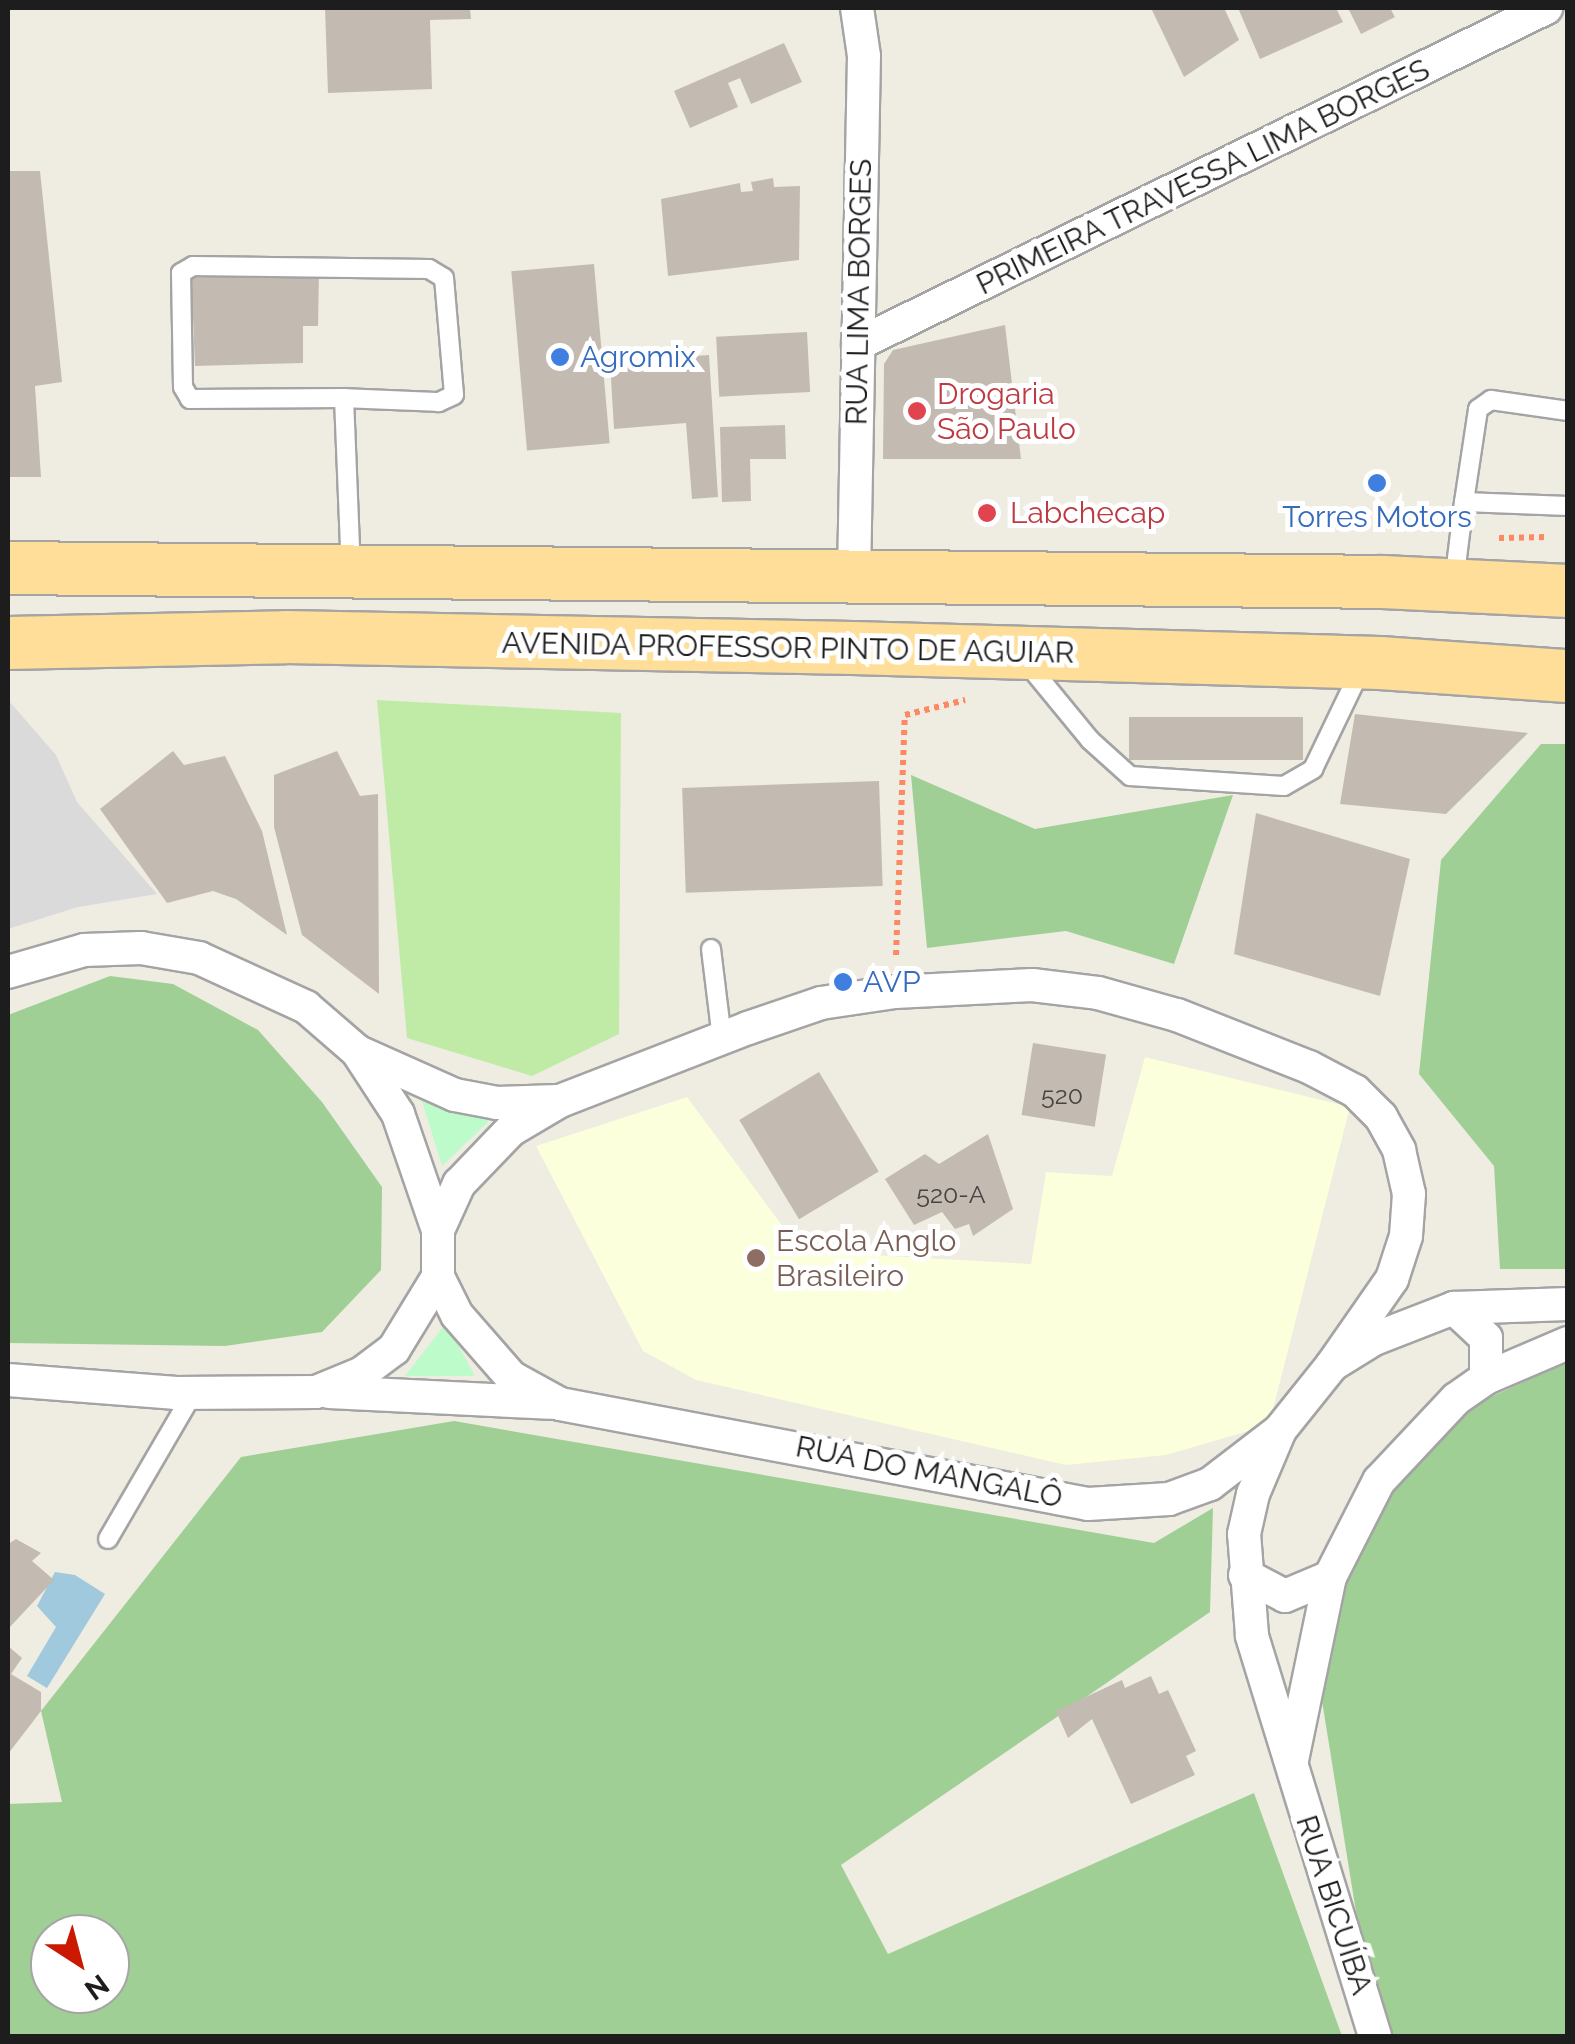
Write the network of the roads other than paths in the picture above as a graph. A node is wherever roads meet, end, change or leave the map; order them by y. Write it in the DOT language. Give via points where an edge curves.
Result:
graph roads {
  1 [pos="1546,8"];
  2 [pos="867,10"];
  3 [pos="858,344"];
  4 [pos="344,398"];
  5 [pos="1568,410"];
  6 [pos="1464,502"];
  7 [pos="1568,506"];
  8 [pos="8,568"];
  9 [pos="351,570"];
  10 [pos="854,576"];
  11 [pos="1454,586"];
  12 [pos="1568,591"];
  13 [pos="8,644"];
  14 [pos="1020,654"];
  15 [pos="1364,663"];
  16 [pos="1568,676"];
  17 [pos="711,949"];
  18 [pos="8,972"];
  19 [pos="722,1039"];
  20 [pos="357,1051"];
  21 [pos="560,1101"];
  22 [pos="438,1230"];
  23 [pos="438,1278"];
  24 [pos="1568,1304"];
  25 [pos="1454,1308"];
  26 [pos="1568,1343"];
  27 [pos="1332,1366"];
  28 [pos="1486,1378"];
  29 [pos="8,1380"];
  30 [pos="316,1392"];
  31 [pos="193,1393"];
  32 [pos="560,1404"];
  33 [pos="1280,1430"];
  34 [pos="108,1538"];
  35 [pos="1244,1575"];
  36 [pos="1330,1578"];
  37 [pos="1290,1774"];
  38 [pos="1376,2036"];
  1 -- 3 [label="street, PRIMEIRA TRAVESSA LIMA BORGES"];
  2 -- 3 [label="street, RUA LIMA BORGES"];
  3 -- 10 [label="street, RUA LIMA BORGES"];
  4 -- 4 [label="lane" via="190,399 183,387 181,272 193,266 438,273 448,288 454,394 439,402"];
  4 -- 9 [label="lane"];
  5 -- 6 [label="lane" via="1491,400 1478,409"];
  6 -- 7 [label="lane"];
  6 -- 11 [label="lane"];
  8 -- 9 [label="main road"];
  9 -- 10 [label="main road"];
  10 -- 11 [label="main road"];
  11 -- 12 [label="main road"];
  13 -- 14 [label="main road, AVENIDA PROFESSOR PINTO DE AGUIAR" via="286,637"];
  14 -- 15 [label="main road, AVENIDA PROFESSOR PINTO DE AGUIAR"];
  14 -- 15 [label="lane" via="1090,740 1130,776 1284,786 1313,768"];
  15 -- 16 [label="main road, AVENIDA PROFESSOR PINTO DE AGUIAR"];
  17 -- 19 [label="lane"];
  18 -- 20 [label="street" via="84,950 141,948 199,958 306,1008"];
  19 -- 21 [label="street"];
  19 -- 27 [label="street" via="821,1003 1032,985 1098,993 1252,1042 1354,1091 1381,1117 1399,1150 1410,1194 1392,1279"];
  20 -- 21 [label="street" via="454,1095 497,1103"];
  20 -- 22 [label="street" via="398,1114"];
  21 -- 22 [label="street" via="482,1155 459,1184"];
  22 -- 23 [label="street"];
  23 -- 30 [label="street, RUA DO MANGALÔ" via="394,1349 362,1373"];
  23 -- 32 [label="street, RUA DO MANGALÔ" via="482,1350"];
  24 -- 25 [label="street, RUA BICUÍBA"];
  25 -- 27 [label="street, RUA BICUÍBA" via="1412,1320"];
  25 -- 28 [label="street" via="1486,1338"];
  26 -- 28 [label="street, RUA BICUÍBA"];
  27 -- 33 [label="street, RUA BICUÍBA"];
  28 -- 36 [label="street, RUA BICUÍBA" via="1416,1436 1379,1481"];
  29 -- 31 [label="street, RUA DO MANGALÔ"];
  30 -- 31 [label="street, RUA DO MANGALÔ"];
  30 -- 32 [label="street, RUA DO MANGALÔ"];
  31 -- 34 [label="lane"];
  32 -- 33 [label="street, RUA DO MANGALÔ" via="1088,1504 1169,1499 1210,1484"];
  33 -- 35 [label="street, RUA BICUÍBA" via="1244,1534"];
  35 -- 36 [label="street" via="1285,1596"];
  35 -- 37 [label="street, RUA BICUÍBA" via="1252,1635"];
  36 -- 37 [label="street, RUA BICUÍBA"];
  37 -- 38 [label="street, RUA BICUÍBA" via="1352,1946"];
}
